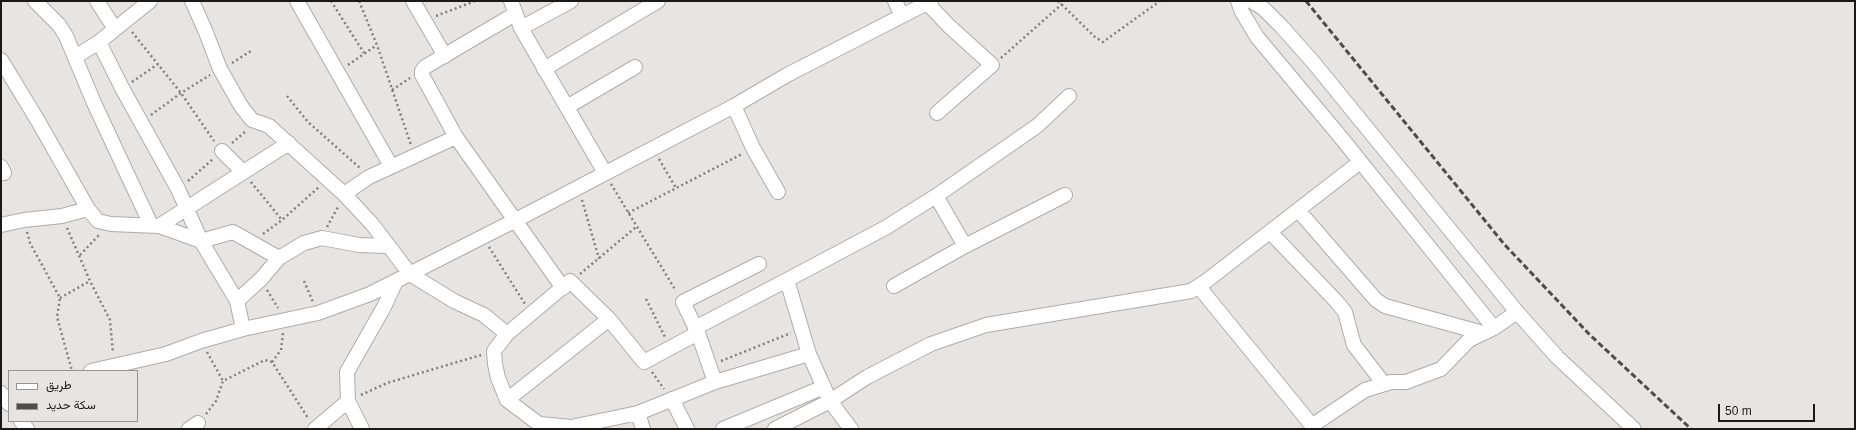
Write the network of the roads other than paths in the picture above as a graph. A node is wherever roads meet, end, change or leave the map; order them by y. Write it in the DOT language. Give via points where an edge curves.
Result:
graph roads {
  1 [pos="36,1"];
  2 [pos="97,1"];
  3 [pos="150,1"];
  4 [pos="192,1"];
  5 [pos="297,1"];
  6 [pos="413,1"];
  7 [pos="571,1"];
  8 [pos="658,1"];
  9 [pos="895,1"];
  10 [pos="1238,1"];
  11 [pos="1252,1"];
  12 [pos="929,2"];
  13 [pos="513,7"];
  14 [pos="902,16"];
  15 [pos="119,26"];
  16 [pos="521,28"];
  17 [pos="99,42"];
  18 [pos="75,56"];
  19 [pos="445,56"];
  20 [pos="1,60"];
  21 [pos="635,68"];
  22 [pos="544,69"];
  23 [pos="1069,96"];
  24 [pos="734,106"];
  25 [pos="568,107"];
  26 [pos="937,113"];
  27 [pos="456,137"];
  28 [pos="289,143"];
  29 [pos="222,151"];
  30 [pos="1360,162"];
  31 [pos="391,166"];
  32 [pos="243,172"];
  33 [pos="605,173"];
  34 [pos="778,192"];
  35 [pos="344,194"];
  36 [pos="1065,195"];
  37 [pos="936,196"];
  38 [pos="187,207"];
  39 [pos="88,209"];
  40 [pos="1298,210"];
  41 [pos="516,220"];
  42 [pos="1,225"];
  43 [pos="155,226"];
  44 [pos="1270,232"];
  45 [pos="201,241"];
  46 [pos="387,246"];
  47 [pos="965,246"];
  48 [pos="279,258"];
  49 [pos="759,264"];
  50 [pos="410,274"];
  51 [pos="787,280"];
  52 [pos="396,281"];
  53 [pos="567,284"];
  54 [pos="894,286"];
  55 [pos="1199,287"];
  56 [pos="237,301"];
  57 [pos="1517,312"];
  58 [pos="609,319"];
  59 [pos="243,330"];
  60 [pos="697,331"];
  61 [pos="1488,331"];
  62 [pos="507,334"];
  63 [pos="809,354"];
  64 [pos="96,370"];
  65 [pos="715,382"];
  66 [pos="1384,384"];
  67 [pos="824,387"];
  68 [pos="1,393"];
  69 [pos="672,399"];
  70 [pos="507,400"];
  71 [pos="348,401"];
  72 [pos="830,401"];
  73 [pos="8,403"];
  74 [pos="638,413"];
  75 [pos="536,426"];
  76 [pos="315,429"];
  77 [pos="362,429"];
  78 [pos="643,429"];
  79 [pos="687,429"];
  80 [pos="723,429"];
  81 [pos="775,429"];
  82 [pos="851,429"];
  83 [pos="1634,429"];
  1 -- 18 [label="street" via="59,25"];
  2 -- 15 [label="street"];
  3 -- 15 [label="street"];
  4 -- 28 [label="street" via="220,69 240,106 256,123 265,124"];
  5 -- 31 [label="street"];
  6 -- 19 [label="street"];
  7 -- 16 [label="street"];
  8 -- 22 [label="street"];
  9 -- 14 [label="street"];
  10 -- 30 [label="street" via="1257,37"];
  11 -- 57 [label="street" via="1262,8 1313,62"];
  12 -- 14 [label="street"];
  12 -- 26 [label="street" via="949,26 992,65"];
  13 -- 16 [label="street"];
  13 -- 19 [label="street"];
  14 -- 24 [label="street" via="787,75"];
  15 -- 17 [label="street"];
  16 -- 22 [label="street"];
  17 -- 18 [label="street"];
  17 -- 38 [label="street"];
  18 -- 43 [label="street" via="94,104"];
  19 -- 27 [label="street" via="425,67 422,75"];
  20 -- 39 [label="street"];
  21 -- 25 [label="street"];
  22 -- 25 [label="street"];
  23 -- 37 [label="street" via="1037,126"];
  24 -- 33 [label="street"];
  24 -- 34 [label="street"];
  25 -- 33 [label="street"];
  27 -- 31 [label="street"];
  27 -- 41 [label="street"];
  28 -- 32 [label="street"];
  28 -- 35 [label="street"];
  29 -- 32 [label="street"];
  30 -- 40 [label="street"];
  30 -- 61 [label="street"];
  31 -- 35 [label="street"];
  32 -- 38 [label="street"];
  33 -- 41 [label="street"];
  35 -- 46 [label="street" via="372,224"];
  36 -- 47 [label="street"];
  37 -- 47 [label="street"];
  37 -- 51 [label="street" via="885,228"];
  38 -- 43 [label="street"];
  38 -- 45 [label="street"];
  39 -- 42 [label="street" via="62,216"];
  39 -- 43 [label="street" via="98,222"];
  40 -- 44 [label="street"];
  40 -- 61 [label="street" via="1376,300 1385,306"];
  41 -- 50 [label="street"];
  41 -- 53 [label="street"];
  43 -- 45 [label="street"];
  44 -- 55 [label="street"];
  44 -- 66 [label="street" via="1345,312 1354,345"];
  45 -- 48 [label="street" via="229,232 237,233"];
  45 -- 56 [label="street"];
  46 -- 48 [label="street" via="359,245 322,238 304,243"];
  46 -- 50 [label="street"];
  47 -- 54 [label="street"];
  48 -- 56 [label="street"];
  49 -- 60 [label="street" via="683,302"];
  50 -- 52 [label="street"];
  50 -- 62 [label="street" via="454,301 484,314"];
  51 -- 60 [label="street"];
  51 -- 63 [label="street"];
  52 -- 59 [label="street" via="370,294 318,313"];
  52 -- 71 [label="street" via="347,372"];
  53 -- 58 [label="street"];
  53 -- 62 [label="street"];
  55 -- 66 [label="street" via="1313,425 1364,390"];
  55 -- 72 [label="street" via="1180,294 1121,301 986,325 931,344 867,377"];
  56 -- 59 [label="street"];
  57 -- 61 [label="street"];
  57 -- 83 [label="street" via="1557,357"];
  58 -- 60 [label="street" via="644,362"];
  58 -- 70 [label="street"];
  59 -- 64 [label="street" via="166,354"];
  60 -- 65 [label="street"];
  61 -- 66 [label="street" via="1469,340 1441,370 1406,382"];
  62 -- 70 [label="street" via="494,351 498,378"];
  63 -- 65 [label="street"];
  63 -- 67 [label="street"];
  65 -- 69 [label="street"];
  67 -- 72 [label="street"];
  67 -- 80 [label="street"];
  68 -- 73 [label="street"];
  69 -- 74 [label="street"];
  69 -- 79 [label="street"];
  70 -- 75 [label="street"];
  71 -- 76 [label="street"];
  71 -- 77 [label="street"];
  72 -- 81 [label="street"];
  72 -- 82 [label="street"];
  74 -- 75 [label="street" via="571,427"];
  74 -- 78 [label="street"];
}
